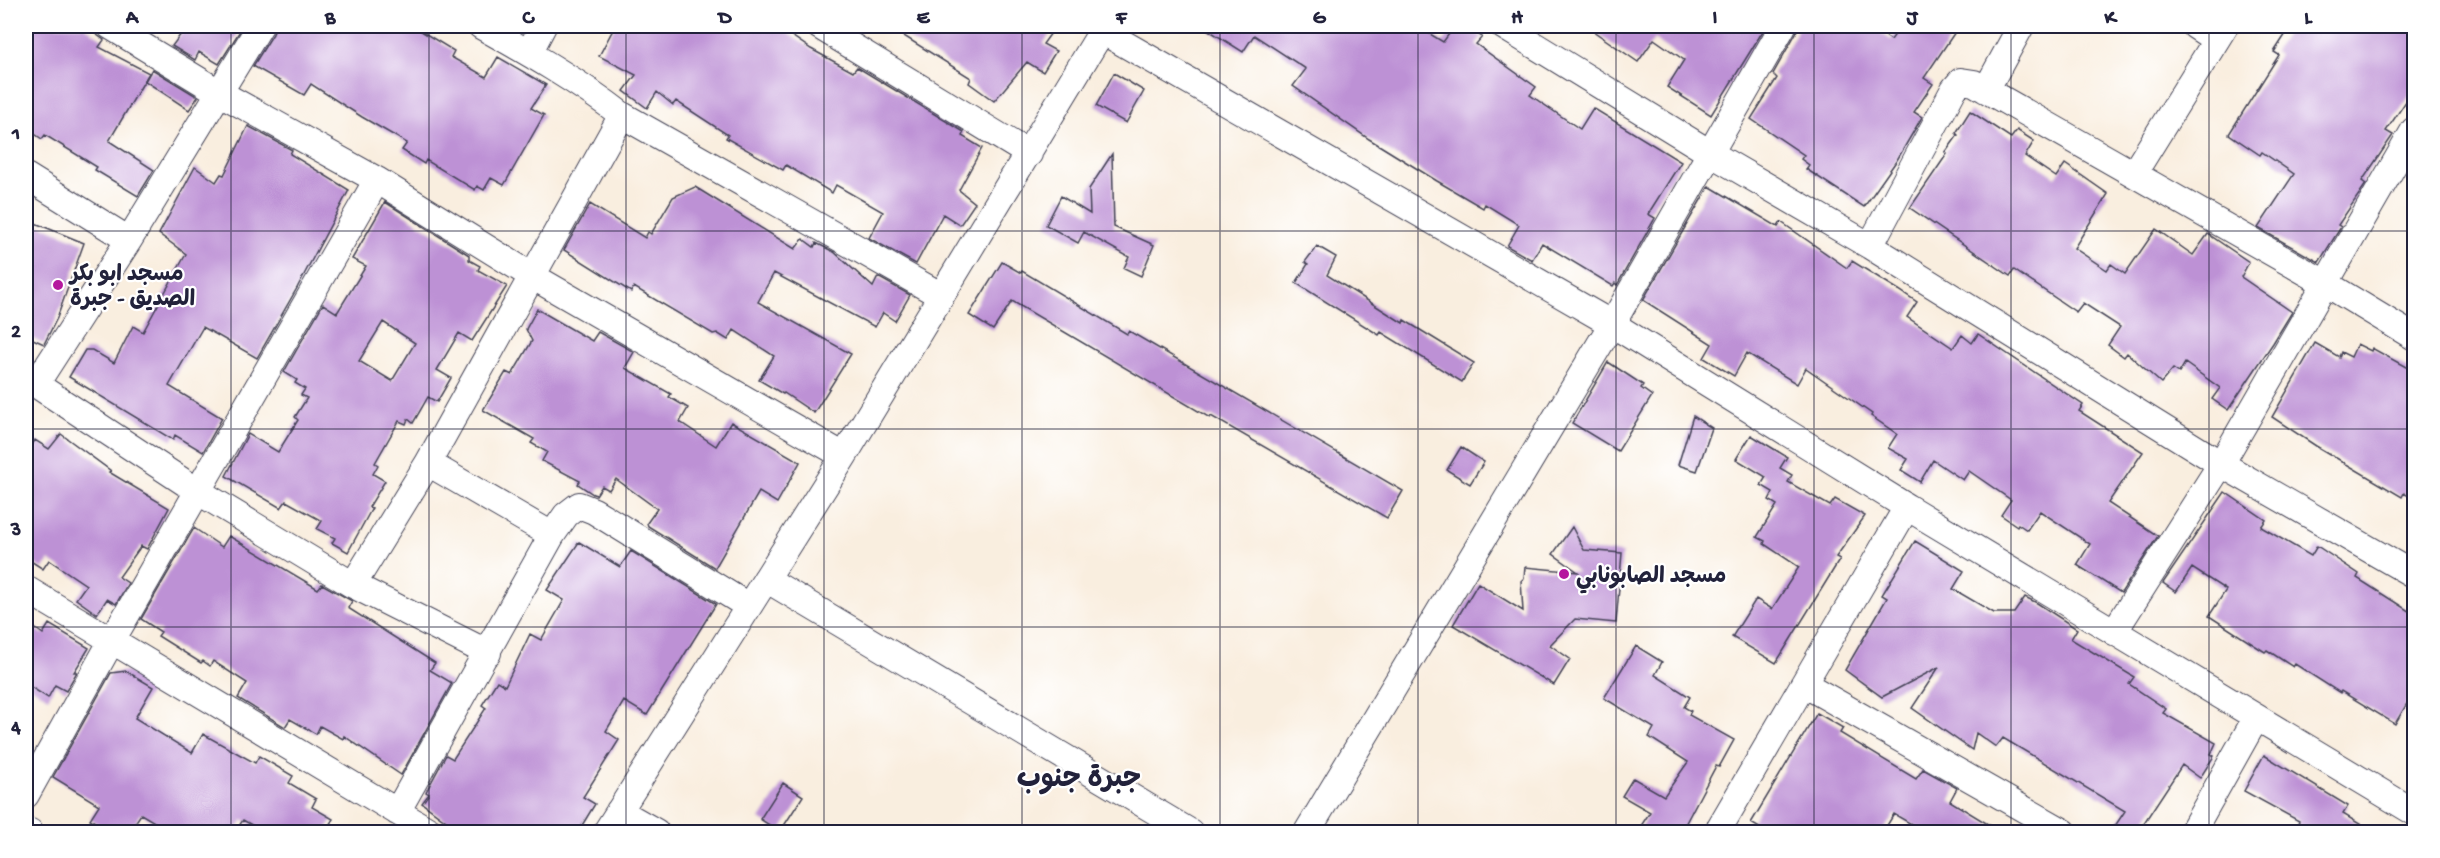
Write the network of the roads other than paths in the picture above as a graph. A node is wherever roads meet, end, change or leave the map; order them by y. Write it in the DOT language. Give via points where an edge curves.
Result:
graph roads {
  1 [pos="110,26"];
  2 [pos="260,26"];
  3 [pos="481,26"];
  4 [pos="543,26"];
  5 [pos="819,26"];
  6 [pos="1503,26"];
  7 [pos="1783,26"];
  8 [pos="2021,26"];
  9 [pos="2195,26"];
  10 [pos="1103,28"];
  11 [pos="2221,33"];
  12 [pos="852,34"];
  13 [pos="529,53"];
  14 [pos="1986,90"];
  15 [pos="220,93"];
  16 [pos="622,115"];
  17 [pos="2415,130"];
  18 [pos="1710,153"];
  19 [pos="1029,154"];
  20 [pos="2134,173"];
  21 [pos="26,176"];
  22 [pos="377,180"];
  23 [pos="129,240"];
  24 [pos="1870,246"];
  25 [pos="532,276"];
  26 [pos="2325,283"];
  27 [pos="940,295"];
  28 [pos="1612,324"];
  29 [pos="2415,337"];
  30 [pos="31,381"];
  31 [pos="844,456"];
  32 [pos="428,463"];
  33 [pos="2221,464"];
  34 [pos="199,492"];
  35 [pos="1907,507"];
  36 [pos="552,535"];
  37 [pos="2415,575"];
  38 [pos="766,579"];
  39 [pos="353,585"];
  40 [pos="26,589"];
  41 [pos="748,606"];
  42 [pos="2114,632"];
  43 [pos="111,642"];
  44 [pos="488,653"];
  45 [pos="1804,684"];
  46 [pos="2256,718"];
  47 [pos="26,795"];
  48 [pos="397,812"];
  49 [pos="2415,812"];
  50 [pos="613,822"];
  51 [pos="26,830"];
  52 [pos="30,832"];
  53 [pos="430,832"];
  54 [pos="656,832"];
  55 [pos="1190,832"];
  56 [pos="1307,832"];
  57 [pos="1719,832"];
  58 [pos="2064,832"];
  59 [pos="2192,832"];
  1 -- 15 [label="street"];
  2 -- 15 [label="street"];
  3 -- 13 [label="street"];
  4 -- 13 [label="street"];
  5 -- 12 [label="street"];
  6 -- 18 [label="street"];
  7 -- 18 [label="street"];
  8 -- 14 [label="street"];
  9 -- 11 [label="street"];
  10 -- 19 [label="street"];
  10 -- 28 [label="street"];
  11 -- 20 [label="street"];
  12 -- 19 [label="street"];
  13 -- 16 [label="street"];
  14 -- 20 [label="street"];
  14 -- 24 [label="street" via="1961,81 1954,89"];
  15 -- 22 [label="street"];
  15 -- 23 [label="street"];
  16 -- 25 [label="street"];
  16 -- 27 [label="street"];
  17 -- 26 [label="street"];
  18 -- 24 [label="street"];
  18 -- 28 [label="street"];
  19 -- 27 [label="street"];
  20 -- 26 [label="street"];
  21 -- 23 [label="street"];
  22 -- 25 [label="street"];
  22 -- 34 [label="street"];
  23 -- 30 [label="street"];
  24 -- 33 [label="street"];
  25 -- 31 [label="street"];
  25 -- 32 [label="street"];
  26 -- 29 [label="street"];
  26 -- 33 [label="street"];
  27 -- 31 [label="street"];
  28 -- 35 [label="street"];
  28 -- 56 [label="street"];
  30 -- 34 [label="street"];
  31 -- 38 [label="street"];
  32 -- 36 [label="street"];
  32 -- 39 [label="street"];
  33 -- 37 [label="street"];
  33 -- 42 [label="street"];
  34 -- 39 [label="street"];
  34 -- 43 [label="street"];
  35 -- 42 [label="street"];
  35 -- 45 [label="street"];
  36 -- 41 [label="street" via="566,515 579,506 586,508"];
  36 -- 44 [label="street"];
  38 -- 41 [label="street"];
  38 -- 55 [label="street"];
  39 -- 44 [label="street"];
  40 -- 43 [label="street"];
  41 -- 50 [label="street"];
  42 -- 46 [label="street"];
  43 -- 47 [label="street"];
  43 -- 48 [label="street"];
  44 -- 48 [label="street"];
  45 -- 57 [label="street"];
  45 -- 58 [label="street"];
  46 -- 49 [label="street"];
  46 -- 59 [label="street"];
  48 -- 53 [label="street"];
  50 -- 54 [label="street"];
  51 -- 52 [label="street"];
}
